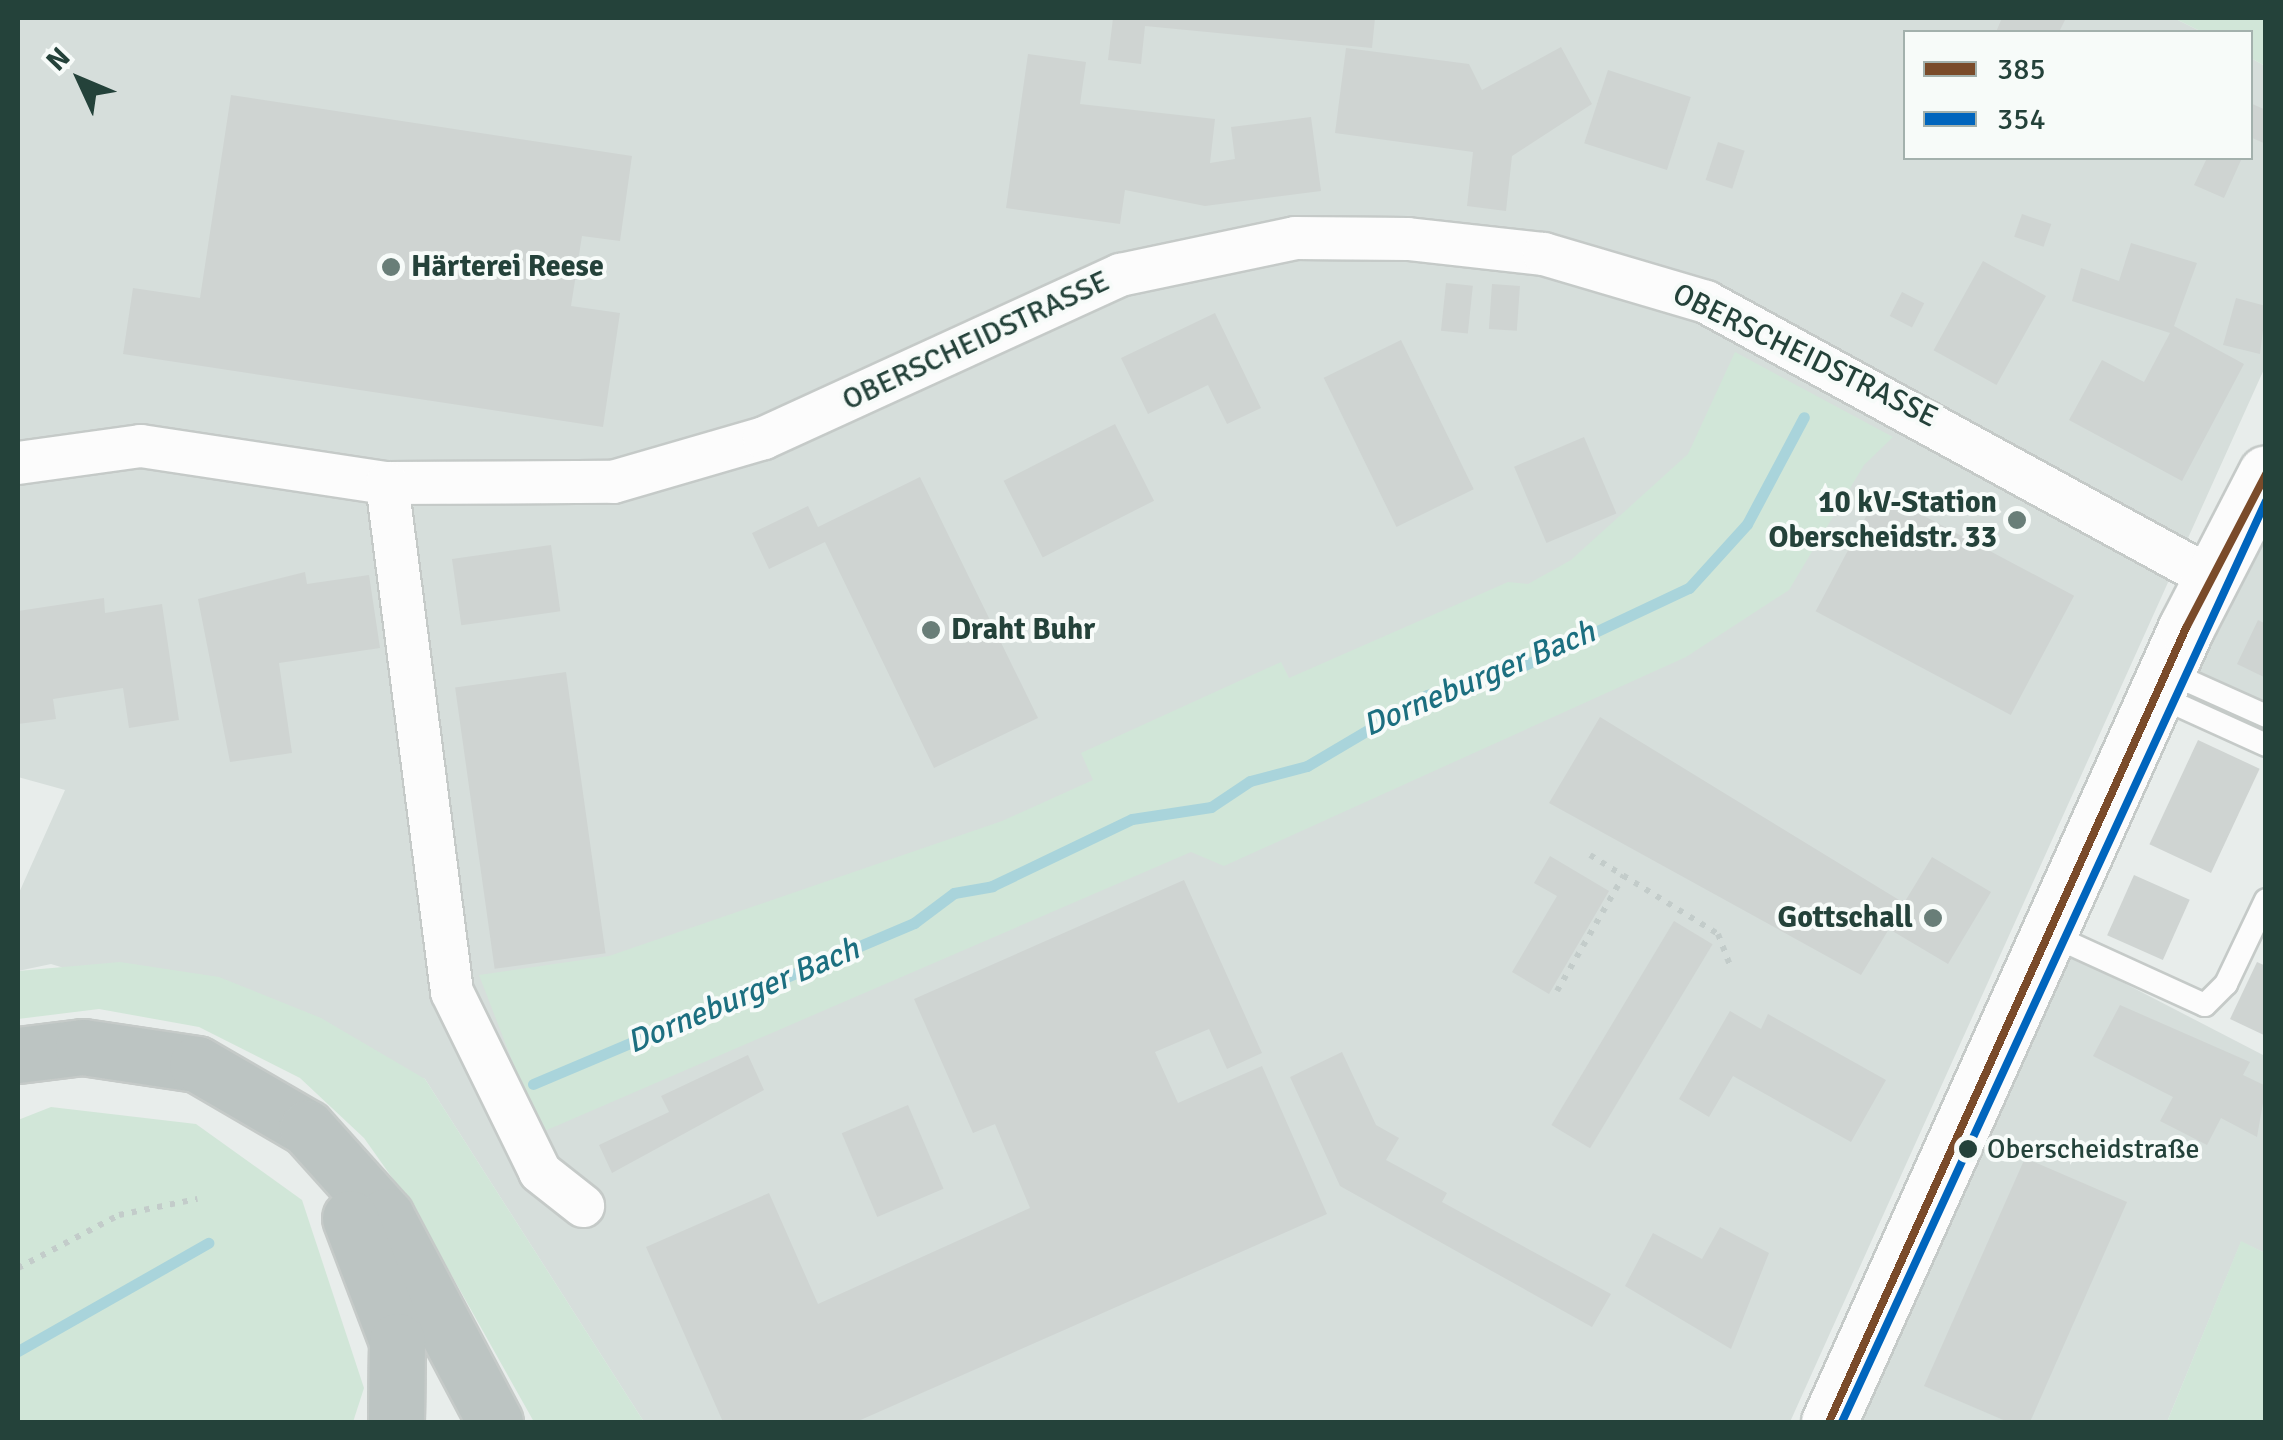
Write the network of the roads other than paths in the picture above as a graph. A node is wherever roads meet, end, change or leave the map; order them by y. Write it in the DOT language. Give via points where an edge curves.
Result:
graph roads {
  1 [pos="18,463"];
  2 [pos="2266,474"];
  3 [pos="387,483"];
  4 [pos="2216,580"];
  5 [pos="2161,683"];
  6 [pos="2266,716"];
  7 [pos="2266,745"];
  8 [pos="2266,900"];
  9 [pos="2049,934"];
  10 [pos="18,1055"];
  11 [pos="18,1084"];
  12 [pos="583,1206"];
  13 [pos="396,1422"];
  14 [pos="496,1422"];
  15 [pos="1830,1422"];
  1 -- 3 [label="street, OBERSCHEIDSTRASSE" via="141,446"];
  2 -- 4 [label="street"];
  3 -- 4 [label="street, OBERSCHEIDSTRASSE" via="502,488 661,474 808,419 1120,275 1296,238 1390,238 1544,254 1706,302"];
  3 -- 12 [label="street" via="452,992 540,1172"];
  4 -- 5 [label="street"];
  5 -- 6 [label="lane"];
  5 -- 7 [label="lane"];
  5 -- 9 [label="street"];
  8 -- 9 [label="lane" via="2226,984 2205,1005"];
  9 -- 15 [label="street"];
  10 -- 14 [label="highway" via="83,1048 197,1064 307,1128 386,1216"];
  11 -- 13 [label="highway" via="83,1074 195,1093 294,1152 361,1234 384,1289 397,1341"];
}
